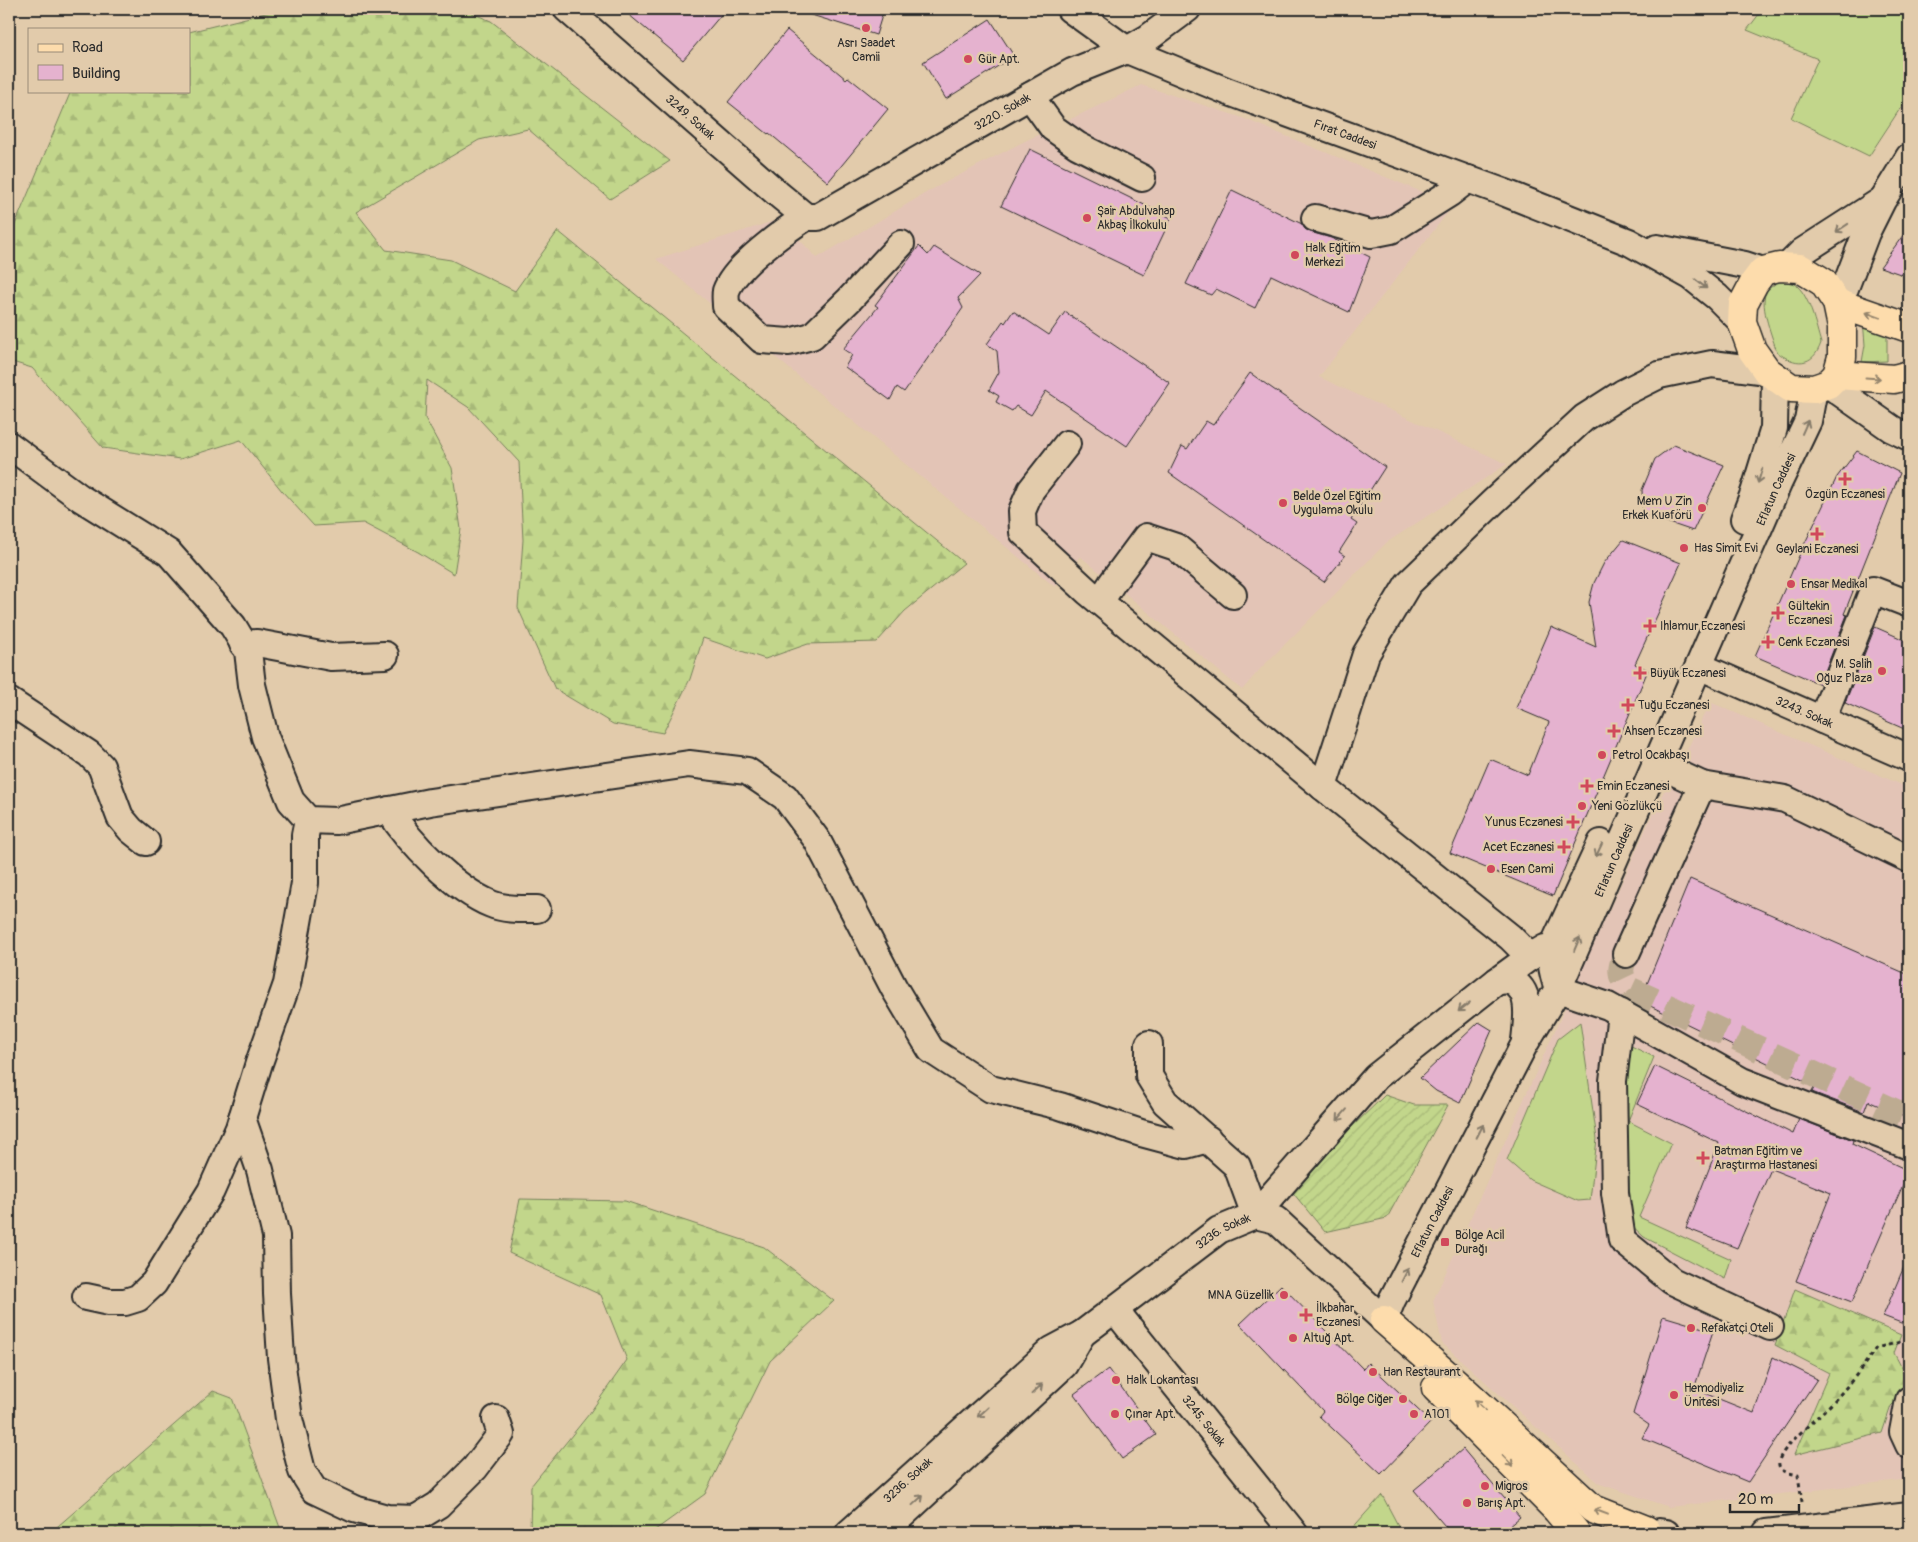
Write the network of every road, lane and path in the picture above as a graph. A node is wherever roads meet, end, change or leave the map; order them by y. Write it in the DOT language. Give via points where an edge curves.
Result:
graph roads {
  1 [pos="567,9"];
  2 [pos="1070,9"];
  3 [pos="1152,9"];
  4 [pos="1187,9"];
  5 [pos="1138,44"];
  6 [pos="1030,96"];
  7 [pos="1909,157"];
  8 [pos="1142,178"];
  9 [pos="1468,179"];
  10 [pos="1882,201"];
  11 [pos="812,217"];
  12 [pos="1315,218"];
  13 [pos="1629,242"];
  14 [pos="901,244"];
  15 [pos="1775,269"];
  16 [pos="1835,300"];
  17 [pos="1742,322"];
  18 [pos="1909,328"];
  19 [pos="1771,374"];
  20 [pos="1909,375"];
  21 [pos="1827,383"];
  22 [pos="1909,437"];
  23 [pos="1067,444"];
  24 [pos="9,445"];
  25 [pos="1233,595"];
  26 [pos="1094,597"];
  27 [pos="1909,604"];
  28 [pos="243,644"];
  29 [pos="385,655"];
  30 [pos="1699,666"];
  31 [pos="9,701"];
  32 [pos="1822,720"];
  33 [pos="1909,758"];
  34 [pos="1655,763"];
  35 [pos="1702,785"];
  36 [pos="1323,787"];
  37 [pos="389,810"];
  38 [pos="308,820"];
  39 [pos="146,842"];
  40 [pos="1909,860"];
  41 [pos="537,909"];
  42 [pos="1555,942"];
  43 [pos="1626,954"];
  44 [pos="1530,956"];
  45 [pos="1497,981"];
  46 [pos="1558,988"];
  47 [pos="1620,1013"];
  48 [pos="1149,1044"];
  49 [pos="1524,1045"];
  50 [pos="242,1118"];
  51 [pos="1208,1139"];
  52 [pos="1909,1146"];
  53 [pos="1255,1215"];
  54 [pos="86,1297"];
  55 [pos="1115,1310"];
  56 [pos="1384,1320"];
  57 [pos="1770,1327"];
  58 [pos="1082,1334"];
  59 [pos="1909,1340"];
  60 [pos="1909,1400"];
  61 [pos="496,1419"];
  62 [pos="1909,1445"];
  63 [pos="1802,1502"];
  64 [pos="1909,1516"];
  65 [pos="1788,1531"];
  66 [pos="1652,1532"];
  67 [pos="849,1533"];
  68 [pos="883,1533"];
  69 [pos="1294,1533"];
  70 [pos="1576,1533"];
  71 [pos="1766,1533"];
  1 -- 11 [label="street, 3249. Sokak"];
  2 -- 5 [label="street, Fırat Caddesi"];
  3 -- 5 [label="street"];
  4 -- 5 [label="street, 3220. Sokak"];
  5 -- 6 [label="street, 3220. Sokak" via="1072,72"];
  5 -- 9 [label="street, Fırat Caddesi" via="1229,92"];
  6 -- 8 [label="street" via="1054,128 1077,145"];
  6 -- 11 [label="street, 3220. Sokak"];
  7 -- 10 [label="street"];
  9 -- 12 [label="street" via="1391,230 1371,234"];
  9 -- 13 [label="street, Fırat Caddesi"];
  10 -- 15 [label="street, one-way"];
  10 -- 16 [label="street" via="1845,288"];
  11 -- 14 [label="street, 3220. Sokak" via="788,228 751,259 729,284 726,306 762,340 789,342 812,336"];
  13 -- 15 [label="street"];
  13 -- 17 [label="street, one-way" via="1692,277"];
  15 -- 16 [label="main road" via="1800,268 1823,282"];
  15 -- 17 [label="main road" via="1754,284 1743,304"];
  18 -- 16 [label="main road, one-way"];
  16 -- 21 [label="main road" via="1842,327 1842,357"];
  17 -- 19 [label="main road" via="1752,350"];
  19 -- 21 [label="main road" via="1791,388"];
  19 -- 36 [label="street" via="1712,364 1652,379 1584,418 1492,502 1408,584 1366,654"];
  19 -- 42 [label="street, Eflatun Caddesi, one-way" via="1774,428 1754,493 1688,653"];
  21 -- 20 [label="main road, one-way" via="1894,379"];
  21 -- 22 [label="street" via="1892,429"];
  30 -- 21 [label="street, Eflatun Caddesi, one-way" via="1778,484"];
  23 -- 26 [label="street" via="1031,490 1022,511 1023,532"];
  24 -- 28 [label="street" via="82,499 169,553 234,626"];
  25 -- 26 [label="street" via="1176,547 1146,537 1112,583"];
  26 -- 36 [label="street"];
  27 -- 32 [label="street" via="1873,590"];
  28 -- 29 [label="street" via="258,642 331,657"];
  28 -- 38 [label="street" via="248,651 252,685 265,737 291,801"];
  30 -- 32 [label="street, 3243. Sokak"];
  30 -- 34 [label="street, Eflatun Caddesi"];
  31 -- 39 [label="street" via="101,766 120,817"];
  32 -- 33 [label="street, 3243. Sokak"];
  34 -- 35 [label="street"];
  46 -- 34 [label="street, Eflatun Caddesi, one-way"];
  35 -- 40 [label="street" via="1785,799"];
  35 -- 43 [label="street"];
  36 -- 44 [label="street"];
  37 -- 38 [label="street" via="336,821"];
  37 -- 41 [label="street" via="397,824 439,869 464,890 492,905 516,910"];
  37 -- 51 [label="street" via="689,764 747,771 785,797 817,840 894,988 931,1050 991,1089 1060,1106 1186,1145"];
  38 -- 50 [label="street" via="305,883 287,984"];
  42 -- 44 [label="street"];
  42 -- 46 [label="street, Eflatun Caddesi" via="1551,960"];
  44 -- 45 [label="street"];
  45 -- 49 [label="street" via="1509,981 1518,986 1525,999 1528,1017"];
  45 -- 53 [label="street, one-way" via="1376,1077"];
  46 -- 47 [label="street"];
  46 -- 49 [label="street, Eflatun Caddesi"];
  47 -- 52 [label="street" via="1742,1081"];
  47 -- 57 [label="street" via="1612,1081 1615,1194 1622,1240 1672,1281"];
  48 -- 51 [label="street" via="1149,1076 1165,1102"];
  56 -- 49 [label="street, Eflatun Caddesi, one-way"];
  50 -- 54 [label="street" via="211,1191 154,1283 138,1298 125,1302"];
  50 -- 61 [label="street" via="260,1170 276,1236 281,1358 289,1419 302,1471 314,1490 354,1509 387,1518 415,1519 438,1505 475,1468 501,1434"];
  51 -- 53 [label="street" via="1237,1166"];
  53 -- 55 [label="street, 3236. Sokak" via="1219,1230"];
  53 -- 56 [label="street, 3236. Sokak" via="1276,1220"];
  55 -- 58 [label="street, 3236. Sokak"];
  55 -- 69 [label="street, 3245. Sokak"];
  66 -- 56 [label="main road, one-way" via="1593,1510 1456,1382"];
  56 -- 70 [label="main road, one-way" via="1418,1370"];
  58 -- 67 [label="street, 3236. Sokak, one-way" via="1052,1350"];
  68 -- 58 [label="street, 3236. Sokak, one-way" via="1064,1365"];
  59 -- 63 [label="path" via="1876,1348 1833,1402 1784,1449 1780,1468 1798,1476"];
  60 -- 62 [label="street" via="1903,1432"];
  64 -- 65 [label="street"];
  65 -- 71 [label="street"];
}
